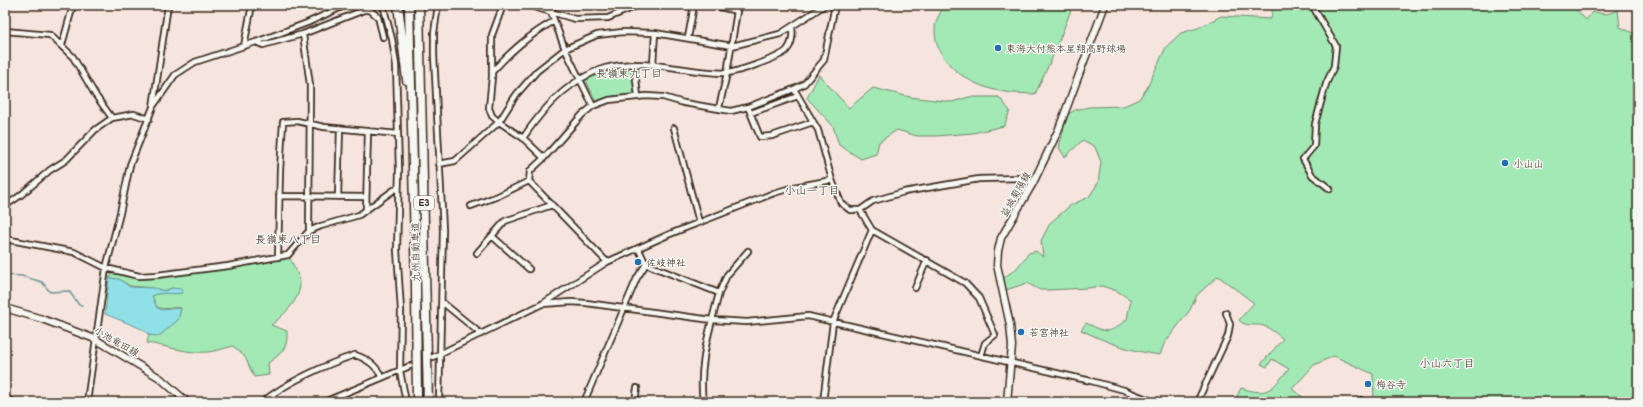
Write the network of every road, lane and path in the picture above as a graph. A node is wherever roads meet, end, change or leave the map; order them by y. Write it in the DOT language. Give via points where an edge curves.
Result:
graph roads {
  1 [pos="73,5"];
  2 [pos="168,5"];
  3 [pos="252,5"];
  4 [pos="346,5"];
  5 [pos="383,5"];
  6 [pos="398,5"];
  7 [pos="409,5"];
  8 [pos="419,5"];
  9 [pos="438,5"];
  10 [pos="503,5"];
  11 [pos="527,5"];
  12 [pos="553,5"];
  13 [pos="639,5"];
  14 [pos="694,5"];
  15 [pos="711,5"];
  16 [pos="825,5"];
  17 [pos="835,5"];
  18 [pos="1104,5"];
  19 [pos="1312,5"];
  20 [pos="632,6"];
  21 [pos="551,12"];
  22 [pos="554,21"];
  23 [pos="792,27"];
  24 [pos="5,31"];
  25 [pos="655,33"];
  26 [pos="304,34"];
  27 [pos="383,37"];
  28 [pos="688,38"];
  29 [pos="256,42"];
  30 [pos="62,45"];
  31 [pos="244,46"];
  32 [pos="732,46"];
  33 [pos="565,49"];
  34 [pos="634,64"];
  35 [pos="653,64"];
  36 [pos="492,72"];
  37 [pos="727,74"];
  38 [pos="580,80"];
  39 [pos="794,89"];
  40 [pos="638,96"];
  41 [pos="798,96"];
  42 [pos="593,106"];
  43 [pos="153,107"];
  44 [pos="748,107"];
  45 [pos="719,108"];
  46 [pos="751,114"];
  47 [pos="112,118"];
  48 [pos="149,119"];
  49 [pos="499,122"];
  50 [pos="813,122"];
  51 [pos="311,124"];
  52 [pos="340,128"];
  53 [pos="674,128"];
  54 [pos="368,131"];
  55 [pos="398,134"];
  56 [pos="523,138"];
  57 [pos="544,158"];
  58 [pos="414,160"];
  59 [pos="439,164"];
  60 [pos="832,180"];
  61 [pos="529,181"];
  62 [pos="1033,184"];
  63 [pos="398,188"];
  64 [pos="1330,189"];
  65 [pos="279,196"];
  66 [pos="309,196"];
  67 [pos="338,197"];
  68 [pos="366,197"];
  69 [pos="552,205"];
  70 [pos="5,206"];
  71 [pos="471,206"];
  72 [pos="366,210"];
  73 [pos="860,210"];
  74 [pos="699,222"];
  75 [pos="872,230"];
  76 [pos="309,231"];
  77 [pos="492,236"];
  78 [pos="5,238"];
  79 [pos="638,248"];
  80 [pos="748,251"];
  81 [pos="478,254"];
  82 [pos="278,257"];
  83 [pos="927,260"];
  84 [pos="606,262"];
  85 [pos="646,264"];
  86 [pos="106,268"];
  87 [pos="529,269"];
  88 [pos="914,288"];
  89 [pos="719,293"];
  90 [pos="442,302"];
  91 [pos="542,304"];
  92 [pos="5,308"];
  93 [pos="625,308"];
  94 [pos="1226,313"];
  95 [pos="712,320"];
  96 [pos="833,322"];
  97 [pos="481,334"];
  98 [pos="96,338"];
  99 [pos="441,353"];
  100 [pos="981,356"];
  101 [pos="433,357"];
  102 [pos="1010,363"];
  103 [pos="410,366"];
  104 [pos="400,371"];
  105 [pos="382,378"];
  106 [pos="637,388"];
  107 [pos="7,400"];
  108 [pos="13,402"];
  109 [pos="87,402"];
  110 [pos="187,402"];
  111 [pos="263,402"];
  112 [pos="324,402"];
  113 [pos="406,402"];
  114 [pos="417,402"];
  115 [pos="428,402"];
  116 [pos="439,402"];
  117 [pos="584,402"];
  118 [pos="635,402"];
  119 [pos="704,402"];
  120 [pos="823,402"];
  121 [pos="829,402"];
  122 [pos="1007,402"];
  123 [pos="1154,402"];
  124 [pos="1197,402"];
  1 -- 30 [label="street"];
  2 -- 43 [label="street"];
  3 -- 31 [label="street"];
  4 -- 29 [label="street"];
  5 -- 55 [label="street" via="396,65"];
  6 -- 58 [label="highway"];
  7 -- 58 [label="highway, 九州自動車道 / E3"];
  8 -- 115 [label="highway, 九州自動車道 / E3"];
  9 -- 59 [label="street" via="434,55"];
  10 -- 36 [label="street" via="492,35"];
  11 -- 21 [label="street"];
  12 -- 21 [label="street"];
  13 -- 20 [label="street"];
  14 -- 28 [label="street"];
  15 -- 32 [label="street" via="737,11"];
  16 -- 23 [label="street"];
  17 -- 39 [label="street" via="824,60 804,84"];
  18 -- 62 [label="main road, 益城菊陽線" via="1058,131"];
  19 -- 64 [label="street" via="1336,46 1334,66 1315,124 1314,146 1303,159 1312,175"];
  20 -- 21 [label="street" via="608,18 575,19"];
  21 -- 22 [label="street"];
  22 -- 33 [label="street"];
  22 -- 36 [label="street" via="516,46"];
  23 -- 32 [label="street" via="780,34"];
  23 -- 37 [label="street" via="791,45 786,51"];
  24 -- 30 [label="street" via="47,34"];
  25 -- 28 [label="street"];
  25 -- 33 [label="street" via="623,32 597,35"];
  25 -- 35 [label="street"];
  26 -- 27 [label="street" via="364,10 370,10 378,17"];
  26 -- 29 [label="street" via="263,45"];
  26 -- 51 [label="street" via="310,85"];
  28 -- 32 [label="street"];
  29 -- 31 [label="street"];
  30 -- 47 [label="street" via="77,62"];
  31 -- 43 [label="street" via="188,65 175,75"];
  32 -- 37 [label="street"];
  33 -- 38 [label="street"];
  33 -- 49 [label="street" via="537,71 516,95"];
  34 -- 35 [label="street"];
  34 -- 38 [label="street" via="606,68"];
  34 -- 40 [label="street"];
  35 -- 37 [label="street"];
  36 -- 49 [label="street" via="489,108 492,116"];
  37 -- 45 [label="street"];
  38 -- 42 [label="street"];
  38 -- 56 [label="street" via="553,100"];
  39 -- 41 [label="street"];
  39 -- 44 [label="street"];
  40 -- 42 [label="street" via="609,100"];
  40 -- 45 [label="street" via="663,97"];
  41 -- 46 [label="street"];
  41 -- 50 [label="street"];
  42 -- 57 [label="street"];
  43 -- 48 [label="street"];
  44 -- 45 [label="street" via="731,111"];
  44 -- 46 [label="street"];
  46 -- 50 [label="street" via="760,137 772,136"];
  47 -- 48 [label="street" via="134,114"];
  47 -- 70 [label="street" via="95,130 66,160"];
  48 -- 86 [label="street" via="130,165"];
  49 -- 56 [label="street"];
  49 -- 59 [label="street" via="455,162"];
  50 -- 60 [label="street" via="818,130"];
  51 -- 52 [label="street"];
  51 -- 65 [label="street" via="283,122"];
  51 -- 66 [label="street"];
  52 -- 54 [label="street"];
  52 -- 67 [label="street"];
  53 -- 74 [label="street"];
  54 -- 55 [label="street"];
  54 -- 68 [label="street"];
  55 -- 63 [label="street"];
  56 -- 57 [label="street"];
  57 -- 61 [label="street" via="530,171"];
  58 -- 114 [label="highway, 九州自動車道 / E3"];
  59 -- 90 [label="street" via="443,230"];
  60 -- 73 [label="street" via="841,203 850,210"];
  60 -- 74 [label="street" via="781,191"];
  61 -- 69 [label="street"];
  61 -- 71 [label="street"];
  62 -- 73 [label="street" via="1022,178 979,179 904,192 873,201"];
  62 -- 102 [label="main road, 益城菊陽線" via="1001,238 998,250 997,265 1010,325"];
  63 -- 72 [label="street"];
  63 -- 104 [label="street"];
  65 -- 66 [label="street"];
  65 -- 82 [label="street"];
  66 -- 67 [label="street"];
  66 -- 76 [label="street"];
  67 -- 68 [label="street"];
  68 -- 72 [label="street"];
  69 -- 77 [label="street" via="505,221"];
  69 -- 84 [label="street"];
  72 -- 76 [label="street"];
  73 -- 75 [label="street"];
  74 -- 79 [label="street"];
  75 -- 83 [label="street"];
  75 -- 96 [label="street"];
  76 -- 82 [label="street" via="288,255"];
  77 -- 81 [label="street"];
  77 -- 87 [label="street"];
  78 -- 86 [label="street" via="74,252"];
  79 -- 84 [label="street"];
  79 -- 85 [label="street"];
  80 -- 89 [label="street" via="727,275"];
  82 -- 86 [label="street" via="157,275 138,276"];
  83 -- 88 [label="street"];
  83 -- 100 [label="street" via="965,283 979,298 995,336 985,343"];
  84 -- 91 [label="street"];
  85 -- 89 [label="street"];
  85 -- 93 [label="street" via="637,278"];
  86 -- 98 [label="street"];
  89 -- 95 [label="street"];
  90 -- 97 [label="street"];
  90 -- 99 [label="street"];
  91 -- 93 [label="street" via="571,302"];
  91 -- 97 [label="street"];
  92 -- 98 [label="main road, 小池竜田線"];
  93 -- 95 [label="street"];
  93 -- 117 [label="street"];
  94 -- 124 [label="street" via="1230,324 1228,336"];
  95 -- 96 [label="street" via="746,322 808,316"];
  95 -- 119 [label="street" via="704,351"];
  96 -- 100 [label="street"];
  96 -- 120 [label="street"];
  97 -- 99 [label="street"];
  98 -- 109 [label="street"];
  98 -- 110 [label="main road, 小池竜田線" via="160,378"];
  99 -- 101 [label="street"];
  99 -- 116 [label="street"];
  100 -- 102 [label="street"];
  102 -- 122 [label="main road, 益城菊陽線"];
  102 -- 123 [label="street" via="1091,381"];
  103 -- 104 [label="street"];
  104 -- 105 [label="street"];
  104 -- 113 [label="street"];
  105 -- 111 [label="street" via="373,364 355,355 298,380"];
  105 -- 112 [label="street"];
  106 -- 118 [label="street"];
  107 -- 108 [label="street"];
  120 -- 121 [label="street"];
}
